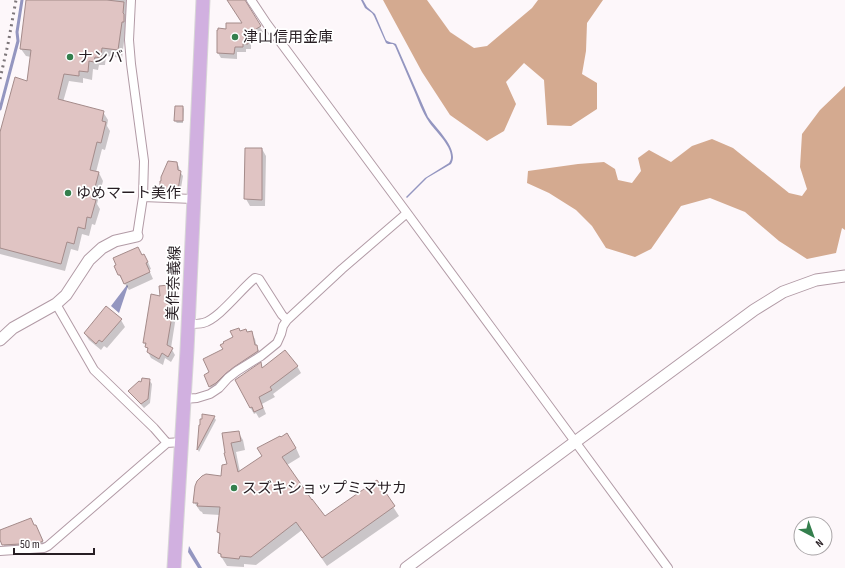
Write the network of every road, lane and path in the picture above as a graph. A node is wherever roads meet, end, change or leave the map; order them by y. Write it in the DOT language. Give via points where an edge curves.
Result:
graph roads {
  1 [pos="131,0"];
  2 [pos="204,0"];
  3 [pos="251,0"];
  4 [pos="143,197"];
  5 [pos="193,199"];
  6 [pos="407,213"];
  7 [pos="137,236"];
  8 [pos="845,276"];
  9 [pos="56,304"];
  10 [pos="287,320"];
  11 [pos="188,324"];
  12 [pos="0,340"];
  13 [pos="184,399"];
  14 [pos="182,442"];
  15 [pos="575,442"];
  16 [pos="167,443"];
  17 [pos="0,551"];
  18 [pos="174,568"];
  19 [pos="406,568"];
  20 [pos="668,568"];
  1 -- 4 [label="street" via="129,40 144,160"];
  2 -- 5 [label="main road, 美作奈義線"];
  3 -- 6 [label="street"];
  4 -- 5 [label="street"];
  4 -- 7 [label="street"];
  5 -- 11 [label="main road, 美作奈義線"];
  6 -- 10 [label="street" via="342,268"];
  6 -- 15 [label="street"];
  7 -- 9 [label="street" via="115,241 102,248 89,260 66,295"];
  8 -- 15 [label="street" via="816,280 783,292 754,310"];
  9 -- 12 [label="street" via="13,328"];
  9 -- 16 [label="street" via="94,370"];
  10 -- 11 [label="street" via="260,279 255,278 217,316 204,323"];
  10 -- 13 [label="street" via="277,342 261,356 237,371 210,394"];
  11 -- 13 [label="main road, 美作奈義線"];
  13 -- 14 [label="main road, 美作奈義線"];
  14 -- 16 [label="street"];
  14 -- 18 [label="main road, 美作奈義線"];
  15 -- 19 [label="street"];
  15 -- 20 [label="street"];
  16 -- 17 [label="street" via="48,546"];
}
